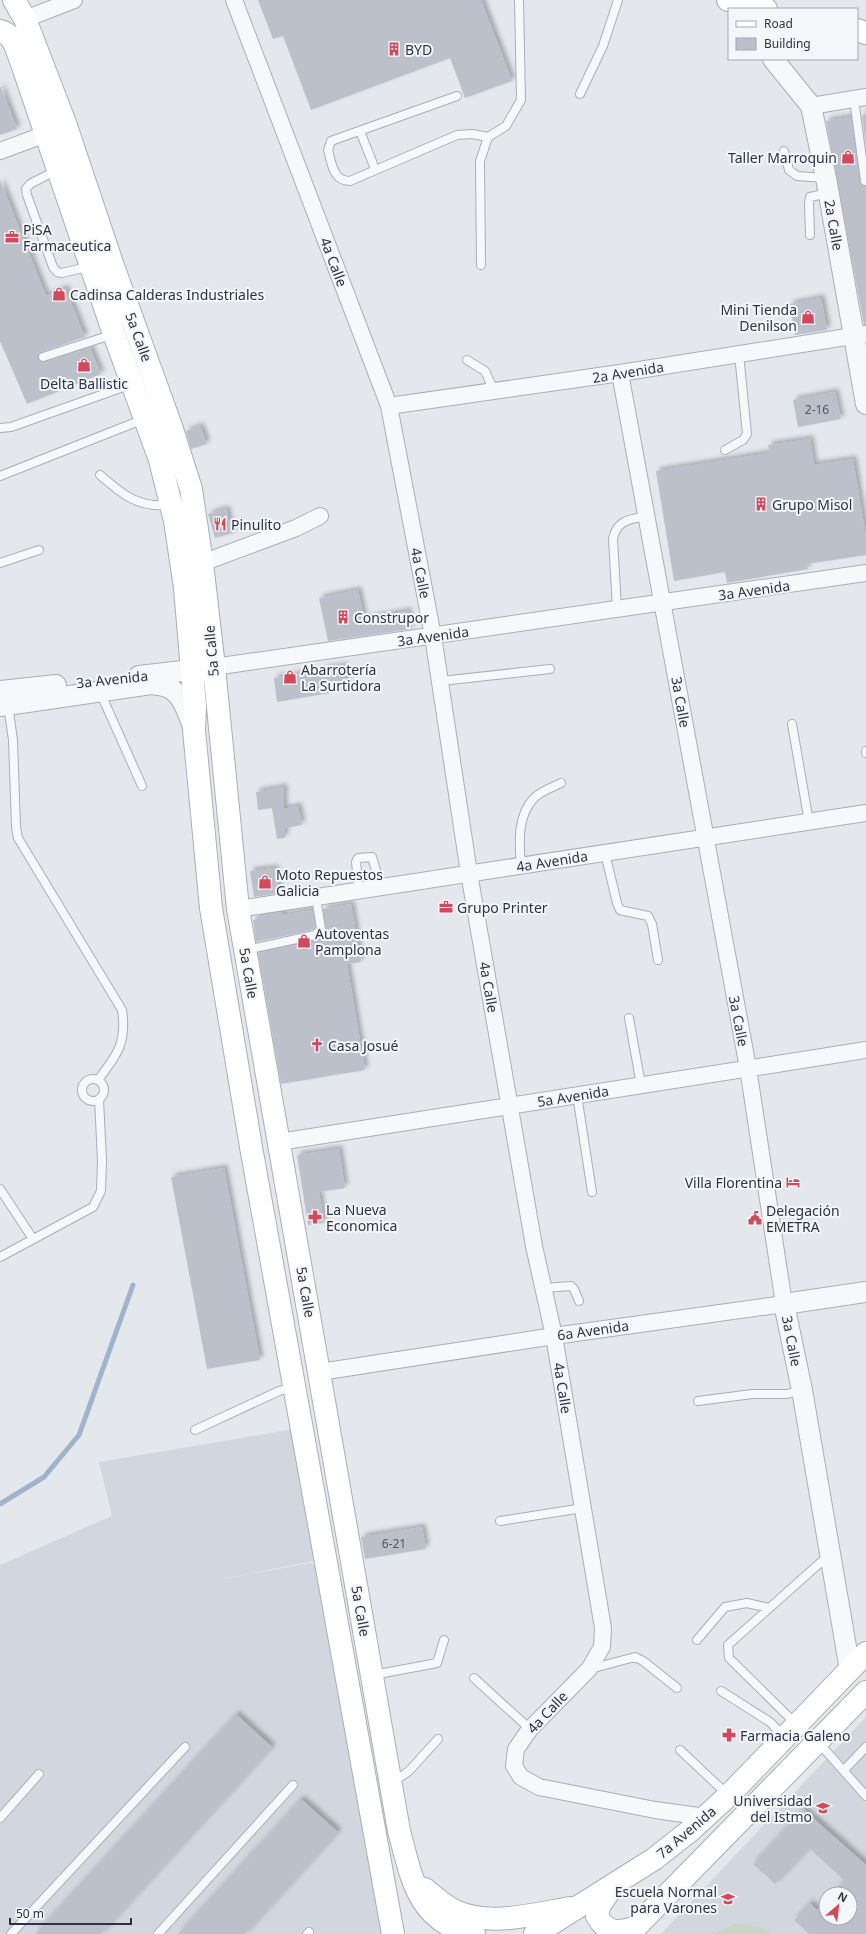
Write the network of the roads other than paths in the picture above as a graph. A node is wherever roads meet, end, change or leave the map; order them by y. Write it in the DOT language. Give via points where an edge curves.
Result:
graph roads {
  1 [pos="14,0"];
  2 [pos="74,0"];
  3 [pos="234,0"];
  4 [pos="519,0"];
  5 [pos="618,0"];
  6 [pos="724,0"];
  7 [pos="728,0"];
  8 [pos="731,8"];
  9 [pos="762,8"];
  10 [pos="26,20"];
  11 [pos="0,31"];
  12 [pos="774,60"];
  13 [pos="580,94"];
  14 [pos="457,96"];
  15 [pos="860,98"];
  16 [pos="812,106"];
  17 [pos="360,131"];
  18 [pos="46,134"];
  19 [pos="488,137"];
  20 [pos="0,151"];
  21 [pos="784,151"];
  22 [pos="58,169"];
  23 [pos="375,170"];
  24 [pos="865,181"];
  25 [pos="827,185"];
  26 [pos="810,235"];
  27 [pos="481,265"];
  28 [pos="91,266"];
  29 [pos="114,334"];
  30 [pos="860,335"];
  31 [pos="739,354"];
  32 [pos="43,357"];
  33 [pos="467,360"];
  34 [pos="620,373"];
  35 [pos="133,384"];
  36 [pos="494,391"];
  37 [pos="866,404"];
  38 [pos="389,406"];
  39 [pos="145,418"];
  40 [pos="0,428"];
  41 [pos="725,450"];
  42 [pos="100,475"];
  43 [pos="0,476"];
  44 [pos="181,514"];
  45 [pos="320,516"];
  46 [pos="648,516"];
  47 [pos="39,550"];
  48 [pos="0,563"];
  49 [pos="202,563"];
  50 [pos="866,574"];
  51 [pos="664,602"];
  52 [pos="617,609"];
  53 [pos="433,636"];
  54 [pos="214,667"];
  55 [pos="550,669"];
  56 [pos="192,670"];
  57 [pos="441,681"];
  58 [pos="100,692"];
  59 [pos="3,700"];
  60 [pos="196,706"];
  61 [pos="792,724"];
  62 [pos="194,730"];
  63 [pos="561,782"];
  64 [pos="142,786"];
  65 [pos="866,813"];
  66 [pos="809,822"];
  67 [pos="705,838"];
  68 [pos="604,853"];
  69 [pos="521,866"];
  70 [pos="469,873"];
  71 [pos="380,887"];
  72 [pos="359,890"];
  73 [pos="316,897"];
  74 [pos="238,909"];
  75 [pos="245,950"];
  76 [pos="658,960"];
  77 [pos="629,1018"];
  78 [pos="866,1050"];
  79 [pos="748,1068"];
  80 [pos="98,1080"];
  81 [pos="642,1085"];
  82 [pos="577,1095"];
  83 [pos="99,1099"];
  84 [pos="510,1106"];
  85 [pos="279,1142"];
  86 [pos="0,1189"];
  87 [pos="592,1192"];
  88 [pos="33,1239"];
  89 [pos="0,1257"];
  90 [pos="544,1288"];
  91 [pos="866,1292"];
  92 [pos="579,1302"];
  93 [pos="784,1304"];
  94 [pos="554,1336"];
  95 [pos="320,1372"];
  96 [pos="294,1387"];
  97 [pos="802,1390"];
  98 [pos="698,1401"];
  99 [pos="194,1430"];
  100 [pos="583,1508"];
  101 [pos="500,1521"];
  102 [pos="830,1554"];
  103 [pos="769,1608"];
  104 [pos="444,1640"];
  105 [pos="697,1640"];
  106 [pos="866,1653"];
  107 [pos="589,1669"];
  108 [pos="850,1670"];
  109 [pos="373,1675"];
  110 [pos="474,1678"];
  111 [pos="677,1688"];
  112 [pos="721,1691"];
  113 [pos="866,1692"];
  114 [pos="530,1729"];
  115 [pos="790,1731"];
  116 [pos="438,1739"];
  117 [pos="818,1741"];
  118 [pos="185,1747"];
  119 [pos="866,1747"];
  120 [pos="680,1750"];
  121 [pos="844,1770"];
  122 [pos="39,1774"];
  123 [pos="392,1784"];
  124 [pos="293,1785"];
  125 [pos="729,1795"];
  126 [pos="866,1796"];
  127 [pos="706,1817"];
  128 [pos="0,1818"];
  129 [pos="411,1876"];
  130 [pos="614,1885"];
  131 [pos="582,1906"];
  132 [pos="633,1930"];
  133 [pos="11,1934"];
  134 [pos="158,1934"];
  135 [pos="393,1934"];
  136 [pos="474,1934"];
  137 [pos="535,1934"];
  1 -- 10 [label="main road, 5a Calle"];
  2 -- 10 [label="street"];
  3 -- 38 [label="street, 4a Calle"];
  4 -- 19 [label="lane" via="521,100 506,126"];
  5 -- 13 [label="lane" via="604,46"];
  6 -- 8 [label="street"];
  7 -- 9 [label="main road"];
  10 -- 44 [label="main road, 5a Calle" via="66,123 191,489"];
  11 -- 18 [label="main road, 5a Calle" via="6,32 12,38"];
  12 -- 16 [label="street, 2a Calle"];
  14 -- 17 [label="lane"];
  15 -- 16 [label="street"];
  15 -- 24 [label="lane"];
  16 -- 25 [label="street, 2a Calle"];
  17 -- 23 [label="lane"];
  17 -- 23 [label="lane" via="328,145 337,177 343,181 350,181"];
  18 -- 20 [label="street"];
  18 -- 22 [label="main road, 5a Calle"];
  19 -- 23 [label="lane" via="457,135"];
  19 -- 27 [label="lane" via="480,162"];
  21 -- 25 [label="lane" via="789,170 797,176"];
  22 -- 28 [label="main road, 5a Calle"];
  22 -- 28 [label="lane" via="30,184 26,189 27,195 57,272"];
  25 -- 26 [label="lane" via="810,197"];
  25 -- 30 [label="street, 2a Calle"];
  28 -- 29 [label="main road, 5a Calle"];
  29 -- 32 [label="lane"];
  29 -- 35 [label="main road, 5a Calle"];
  30 -- 31 [label="street, 2a Avenida"];
  30 -- 37 [label="street, 2a Calle"];
  31 -- 34 [label="street, 2a Avenida"];
  31 -- 41 [label="lane" via="747,434 743,440"];
  33 -- 36 [label="lane" via="485,371"];
  34 -- 36 [label="street, 2a Avenida"];
  34 -- 46 [label="street, 3a Calle"];
  35 -- 39 [label="main road, 5a Calle"];
  35 -- 40 [label="lane" via="11,427"];
  36 -- 38 [label="street, 2a Avenida"];
  38 -- 53 [label="street, 4a Calle"];
  39 -- 43 [label="lane"];
  39 -- 44 [label="main road, 5a Calle"];
  42 -- 44 [label="lane" via="123,495"];
  44 -- 49 [label="main road, 5a Calle"];
  44 -- 56 [label="main road, 5a Calle"];
  45 -- 49 [label="street" via="296,528"];
  46 -- 51 [label="street, 3a Calle"];
  46 -- 52 [label="lane" via="619,524 615,530 613,539"];
  47 -- 48 [label="lane"];
  49 -- 54 [label="main road, 5a Calle"];
  50 -- 51 [label="street, 3a Avenida"];
  51 -- 52 [label="street, 3a Avenida"];
  51 -- 67 [label="street, 3a Calle"];
  52 -- 53 [label="street, 3a Avenida"];
  53 -- 54 [label="street, 3a Avenida"];
  53 -- 57 [label="street, 4a Calle"];
  54 -- 56 [label="street, 3a Avenida"];
  54 -- 60 [label="street" via="204,675"];
  54 -- 74 [label="main road, 5a Calle"];
  55 -- 57 [label="lane"];
  56 -- 59 [label="street, 3a Avenida"];
  56 -- 60 [label="main road, 5a Calle"];
  57 -- 70 [label="street, 4a Calle"];
  58 -- 59 [label="street, 3a Avenida"];
  58 -- 62 [label="street, 3a Avenida" via="151,684 168,687 177,694"];
  58 -- 64 [label="lane"];
  59 -- 80 [label="lane" via="13,740 18,838 122,1010 123,1038 118,1053"];
  60 -- 62 [label="main road, 5a Calle"];
  61 -- 66 [label="lane"];
  62 -- 96 [label="main road, 5a Calle" via="211,908"];
  63 -- 69 [label="lane" via="535,798 522,818"];
  65 -- 66 [label="street, 4a Avenida"];
  66 -- 67 [label="street, 4a Avenida"];
  67 -- 68 [label="street, 4a Avenida"];
  67 -- 79 [label="street, 3a Calle"];
  68 -- 69 [label="street, 4a Avenida"];
  68 -- 76 [label="lane" via="620,910 648,916 652,924"];
  69 -- 70 [label="street, 4a Avenida"];
  70 -- 71 [label="street, 4a Avenida"];
  70 -- 84 [label="street, 4a Calle"];
  71 -- 72 [label="street, 4a Avenida"];
  71 -- 72 [label="lane" via="372,857 358,858 356,862"];
  72 -- 73 [label="street, 4a Avenida"];
  73 -- 74 [label="street, 4a Avenida"];
  73 -- 75 [label="lane" via="321,929 316,935"];
  74 -- 75 [label="main road, 5a Calle"];
  75 -- 85 [label="main road, 5a Calle"];
  77 -- 81 [label="lane"];
  78 -- 79 [label="street, 5a Avenida"];
  79 -- 81 [label="street, 5a Avenida"];
  79 -- 93 [label="street, 3a Calle"];
  80 -- 83 [label="lane" via="104,1089"];
  80 -- 83 [label="lane" via="87,1080 82,1090 88,1100"];
  81 -- 82 [label="street, 5a Avenida"];
  82 -- 84 [label="street, 5a Avenida"];
  82 -- 87 [label="lane"];
  83 -- 88 [label="lane" via="101,1191 93,1207"];
  84 -- 85 [label="street, 5a Avenida"];
  84 -- 90 [label="street, 4a Calle" via="534,1246"];
  85 -- 95 [label="main road, 5a Calle"];
  86 -- 88 [label="lane"];
  88 -- 89 [label="lane"];
  90 -- 92 [label="lane" via="571,1286"];
  90 -- 94 [label="street, 4a Calle"];
  91 -- 93 [label="street, 6a Avenida"];
  93 -- 94 [label="street, 6a Avenida"];
  93 -- 97 [label="street, 3a Calle"];
  94 -- 95 [label="street, 6a Avenida"];
  94 -- 100 [label="street, 4a Calle"];
  95 -- 109 [label="main road, 5a Calle"];
  96 -- 99 [label="lane" via="279,1391"];
  96 -- 135 [label="main road, 5a Calle"];
  97 -- 98 [label="lane" via="787,1394 752,1394"];
  97 -- 102 [label="street, 3a Calle"];
  100 -- 101 [label="lane"];
  100 -- 107 [label="street, 4a Calle" via="603,1628 602,1647"];
  102 -- 103 [label="lane"];
  102 -- 108 [label="street, 3a Calle"];
  103 -- 105 [label="lane" via="747,1603 726,1608"];
  103 -- 115 [label="lane" via="728,1645 729,1658"];
  104 -- 109 [label="lane" via="437,1663"];
  106 -- 108 [label="main road, 7a Avenida"];
  107 -- 111 [label="lane" via="635,1657"];
  107 -- 114 [label="street, 4a Calle"];
  108 -- 115 [label="main road, 7a Avenida"];
  109 -- 123 [label="main road, 5a Calle"];
  110 -- 114 [label="lane"];
  112 -- 115 [label="lane" via="770,1722"];
  113 -- 117 [label="main road, 7a Avenida"];
  114 -- 127 [label="street, 4a Calle" via="516,1749 514,1766 521,1777 539,1787 655,1810"];
  115 -- 125 [label="main road, 7a Avenida"];
  116 -- 123 [label="lane" via="409,1771"];
  117 -- 121 [label="lane"];
  117 -- 132 [label="main road, 7a Avenida"];
  118 -- 133 [label="lane"];
  119 -- 121 [label="lane"];
  120 -- 125 [label="lane"];
  121 -- 126 [label="lane"];
  122 -- 128 [label="lane"];
  123 -- 129 [label="main road, 5a Calle" via="399,1831"];
  124 -- 134 [label="lane"];
  125 -- 127 [label="main road, 7a Avenida"];
  127 -- 130 [label="main road, 7a Avenida" via="654,1859"];
  129 -- 131 [label="main road" via="435,1898 455,1911 480,1918 529,1915"];
  129 -- 136 [label="main road, 5a Calle" via="421,1901 442,1921"];
  130 -- 131 [label="main road, 7a Avenida"];
  130 -- 132 [label="main road" via="599,1906 597,1916 601,1924 609,1930"];
  131 -- 137 [label="main road, 7a Avenida"];
}
